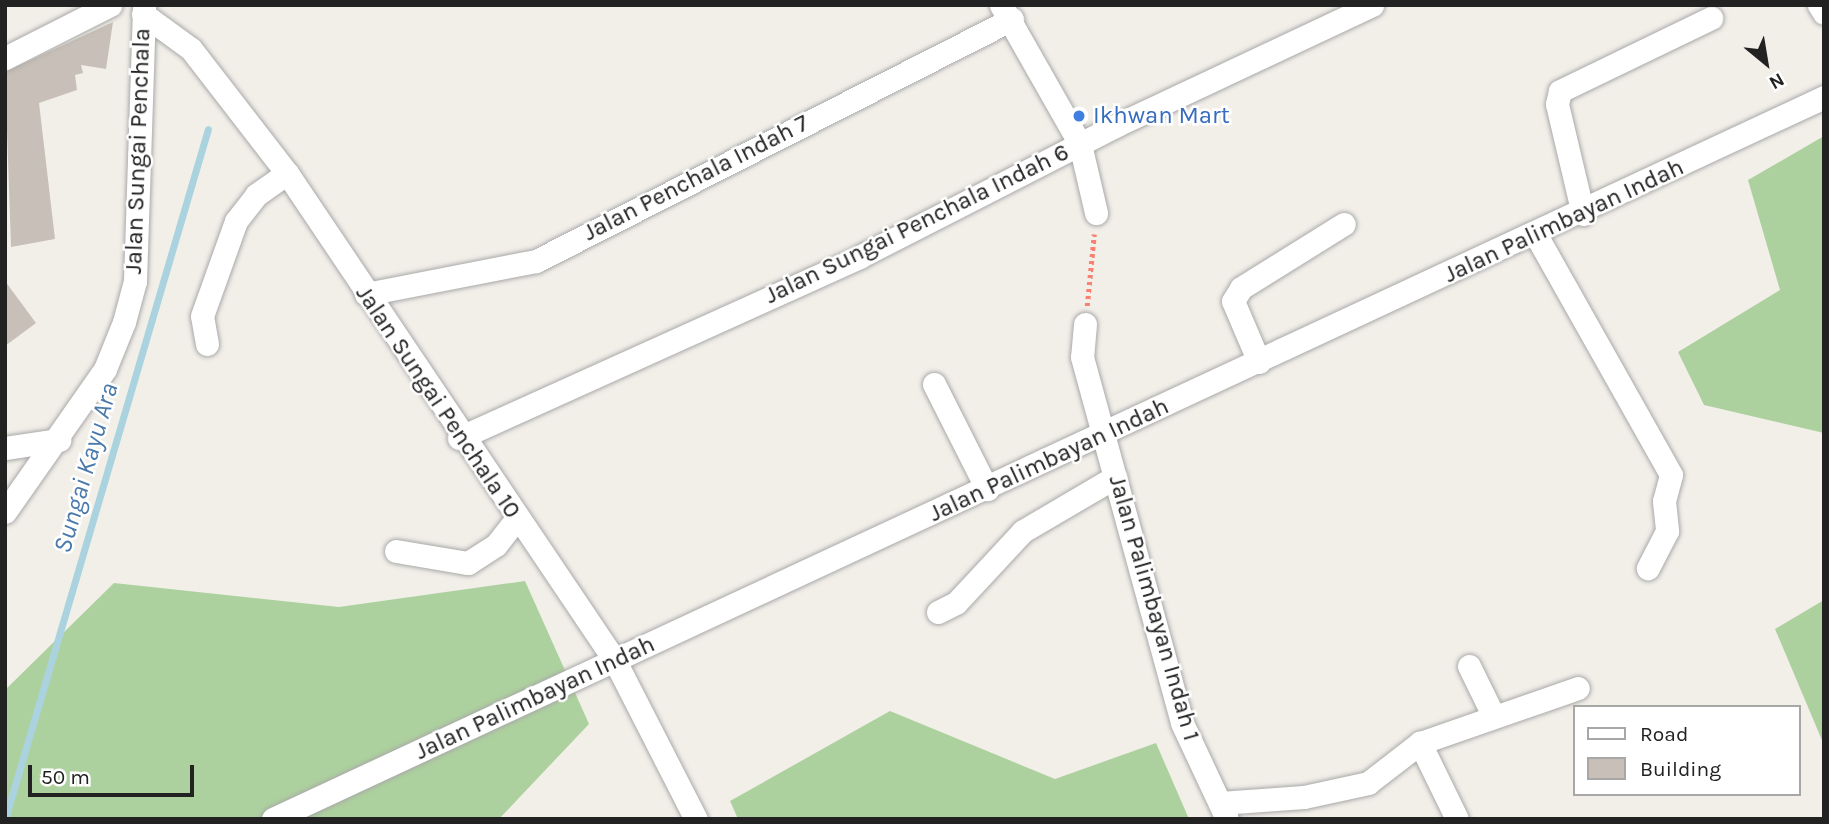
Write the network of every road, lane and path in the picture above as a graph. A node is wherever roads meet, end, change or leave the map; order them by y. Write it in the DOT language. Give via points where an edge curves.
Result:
graph roads {
  1 [pos="110,5"];
  2 [pos="1372,5"];
  3 [pos="1819,5"];
  4 [pos="143,10"];
  5 [pos="1006,12"];
  6 [pos="1824,13"];
  7 [pos="1711,18"];
  8 [pos="5,58"];
  9 [pos="1824,97"];
  10 [pos="1080,144"];
  11 [pos="287,173"];
  12 [pos="1096,213"];
  13 [pos="1583,214"];
  14 [pos="1344,224"];
  15 [pos="1536,235"];
  16 [pos="366,294"];
  17 [pos="1085,324"];
  18 [pos="207,344"];
  19 [pos="1259,362"];
  20 [pos="933,384"];
  21 [pos="1104,434"];
  22 [pos="459,438"];
  23 [pos="59,440"];
  24 [pos="5,448"];
  25 [pos="1115,477"];
  26 [pos="987,489"];
  27 [pos="5,512"];
  28 [pos="516,519"];
  29 [pos="397,551"];
  30 [pos="1648,568"];
  31 [pos="938,612"];
  32 [pos="615,661"];
  33 [pos="1469,666"];
  34 [pos="1578,688"];
  35 [pos="1501,715"];
  36 [pos="1420,743"];
  37 [pos="1224,811"];
  38 [pos="274,819"];
  39 [pos="696,819"];
  40 [pos="1457,819"];
  1 -- 8 [label="street"];
  2 -- 10 [label="street, Jalan Sungai Penchala Indah 6"];
  3 -- 6 [label="street"];
  4 -- 11 [label="street, Jalan Sungai Penchala 10" via="191,49"];
  4 -- 23 [label="street, Jalan Sungai Penchala" via="135,281 105,369"];
  5 -- 10 [label="street, Jalan Penchala Indah 7"];
  5 -- 16 [label="street, Jalan Penchala Indah 7" via="536,261"];
  7 -- 13 [label="street" via="1560,92 1557,104"];
  9 -- 13 [label="street, Jalan Palimbayan Indah"];
  10 -- 12 [label="street, Jalan Penchala Indah 7"];
  10 -- 22 [label="street, Jalan Sungai Penchala Indah 6" via="859,257"];
  11 -- 16 [label="street, Jalan Sungai Penchala 10"];
  11 -- 18 [label="street" via="256,195 236,221 202,316"];
  12 -- 17 [label="path"];
  13 -- 15 [label="street, Jalan Palimbayan Indah"];
  14 -- 19 [label="street" via="1241,288 1233,301"];
  15 -- 19 [label="street, Jalan Palimbayan Indah"];
  15 -- 30 [label="street" via="1671,475 1664,501 1667,531"];
  16 -- 22 [label="street, Jalan Sungai Penchala 10"];
  17 -- 21 [label="street" via="1082,357"];
  19 -- 21 [label="street, Jalan Palimbayan Indah"];
  20 -- 26 [label="street"];
  21 -- 25 [label="street, Jalan Palimbayan Indah 1"];
  21 -- 26 [label="street, Jalan Palimbayan Indah"];
  22 -- 28 [label="street, Jalan Sungai Penchala 10"];
  23 -- 24 [label="street"];
  23 -- 27 [label="street, Jalan Sungai Penchala"];
  25 -- 31 [label="street" via="1023,531 956,603"];
  25 -- 37 [label="street, Jalan Palimbayan Indah 1" via="1182,723"];
  26 -- 32 [label="street, Jalan Palimbayan Indah"];
  28 -- 29 [label="street" via="496,545 468,563"];
  28 -- 32 [label="street, Jalan Sungai Penchala 10"];
  32 -- 38 [label="street, Jalan Palimbayan Indah"];
  32 -- 39 [label="street, Jalan Sungai Penchala 10"];
  33 -- 35 [label="street"];
  34 -- 35 [label="street"];
  35 -- 36 [label="street"];
  36 -- 37 [label="street" via="1368,783"];
  36 -- 40 [label="street"];
}
